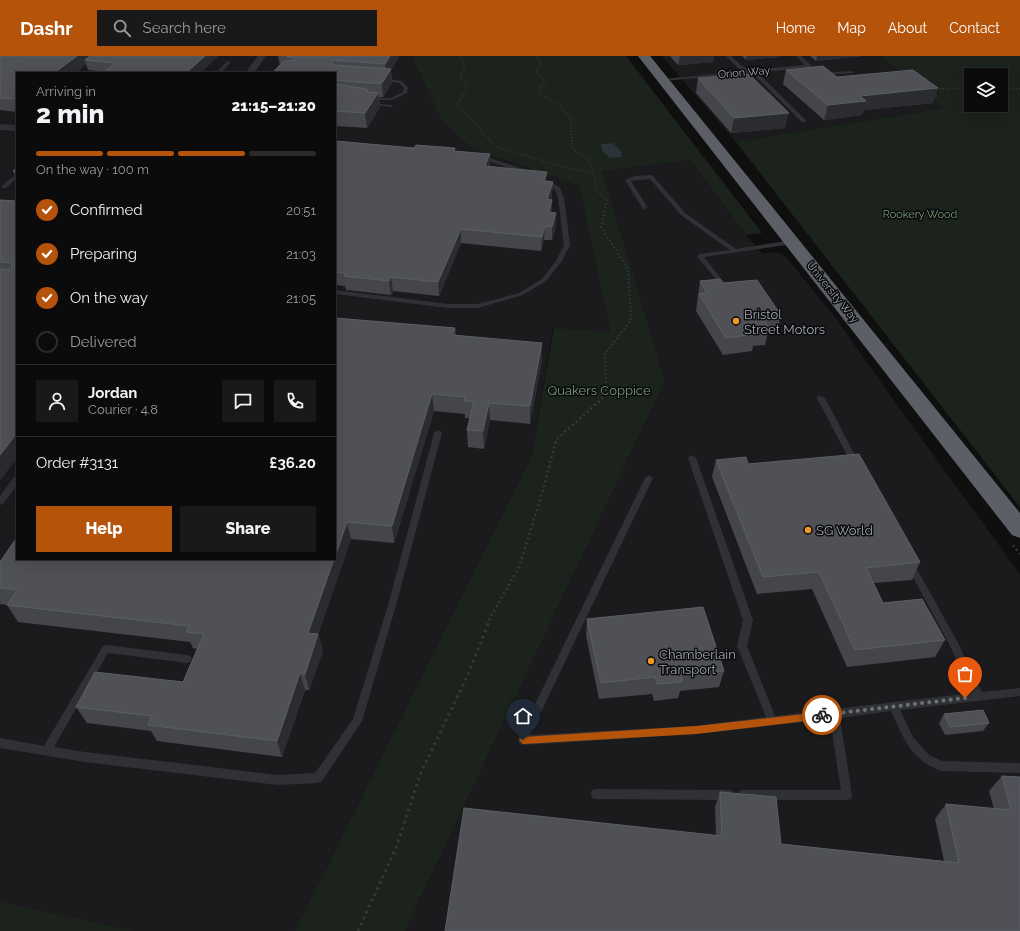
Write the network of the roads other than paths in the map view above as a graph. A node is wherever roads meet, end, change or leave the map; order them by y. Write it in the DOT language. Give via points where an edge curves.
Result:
graph roads {
  1 [pos="262,56"];
  2 [pos="644,56"];
  3 [pos="728,56"];
  4 [pos="798,56"];
  5 [pos="229,62"];
  6 [pos="809,66"];
  7 [pos="814,70"];
  8 [pos="219,72"];
  9 [pos="251,72"];
  10 [pos="750,72"];
  11 [pos="852,72"];
  12 [pos="819,75"];
  13 [pos="373,78"];
  14 [pos="664,80"];
  15 [pos="391,106"];
  16 [pos="804,121"];
  17 [pos="0,127"];
  18 [pos="16,127"];
  19 [pos="475,156"];
  20 [pos="16,176"];
  21 [pos="4,187"];
  22 [pos="645,208"];
  23 [pos="792,242"];
  24 [pos="734,250"];
  25 [pos="724,286"];
  26 [pos="336,292"];
  27 [pos="821,398"];
  28 [pos="438,433"];
  29 [pos="692,458"];
  30 [pos="858,468"];
  31 [pos="649,478"];
  32 [pos="16,480"];
  33 [pos="0,502"];
  34 [pos="1020,529"];
  35 [pos="907,559"];
  36 [pos="187,659"];
  37 [pos="1020,692"];
  38 [pos="979,697"];
  39 [pos="894,707"];
  40 [pos="834,714"];
  41 [pos="772,721"];
  42 [pos="0,743"];
  43 [pos="46,751"];
  44 [pos="1020,768"];
  45 [pos="596,794"];
  1 -- 9 [label="street"];
  2 -- 14 [label="highway, University Way"];
  3 -- 10 [label="lane" via="740,68"];
  4 -- 6 [label="lane"];
  5 -- 8 [label="lane"];
  6 -- 7 [label="lane"];
  6 -- 10 [label="lane, Orion Way"];
  10 -- 14 [label="lane, Orion Way"];
  10 -- 16 [label="lane" via="757,74"];
  11 -- 12 [label="lane"];
  13 -- 15 [label="lane" via="400,82 404,85 406,91 400,96 364,101"];
  14 -- 23 [label="highway, University Way"];
  17 -- 18 [label="street"];
  19 -- 26 [label="lane" via="536,175 557,188 561,198 567,245 559,262 544,280 521,294 478,306 448,306"];
  20 -- 21 [label="lane"];
  22 -- 24 [label="lane" via="628,180 651,177 683,214"];
  23 -- 24 [label="lane"];
  23 -- 34 [label="highway, University Way"];
  24 -- 25 [label="lane" via="700,256"];
  27 -- 30 [label="lane"];
  28 -- 43 [label="lane" via="393,602 357,721 318,778 278,780"];
  29 -- 41 [label="lane" via="748,620 742,646"];
  31 -- 41 [label="lane" via="523,740 696,730"];
  32 -- 33 [label="lane"];
  35 -- 38 [label="lane" via="954,644"];
  36 -- 43 [label="lane" via="106,649"];
  37 -- 38 [label="lane"];
  38 -- 39 [label="lane"];
  39 -- 40 [label="lane"];
  39 -- 44 [label="lane" via="909,740 925,758 941,766"];
  40 -- 41 [label="lane"];
  40 -- 45 [label="lane" via="847,795"];
  42 -- 43 [label="lane"];
}
